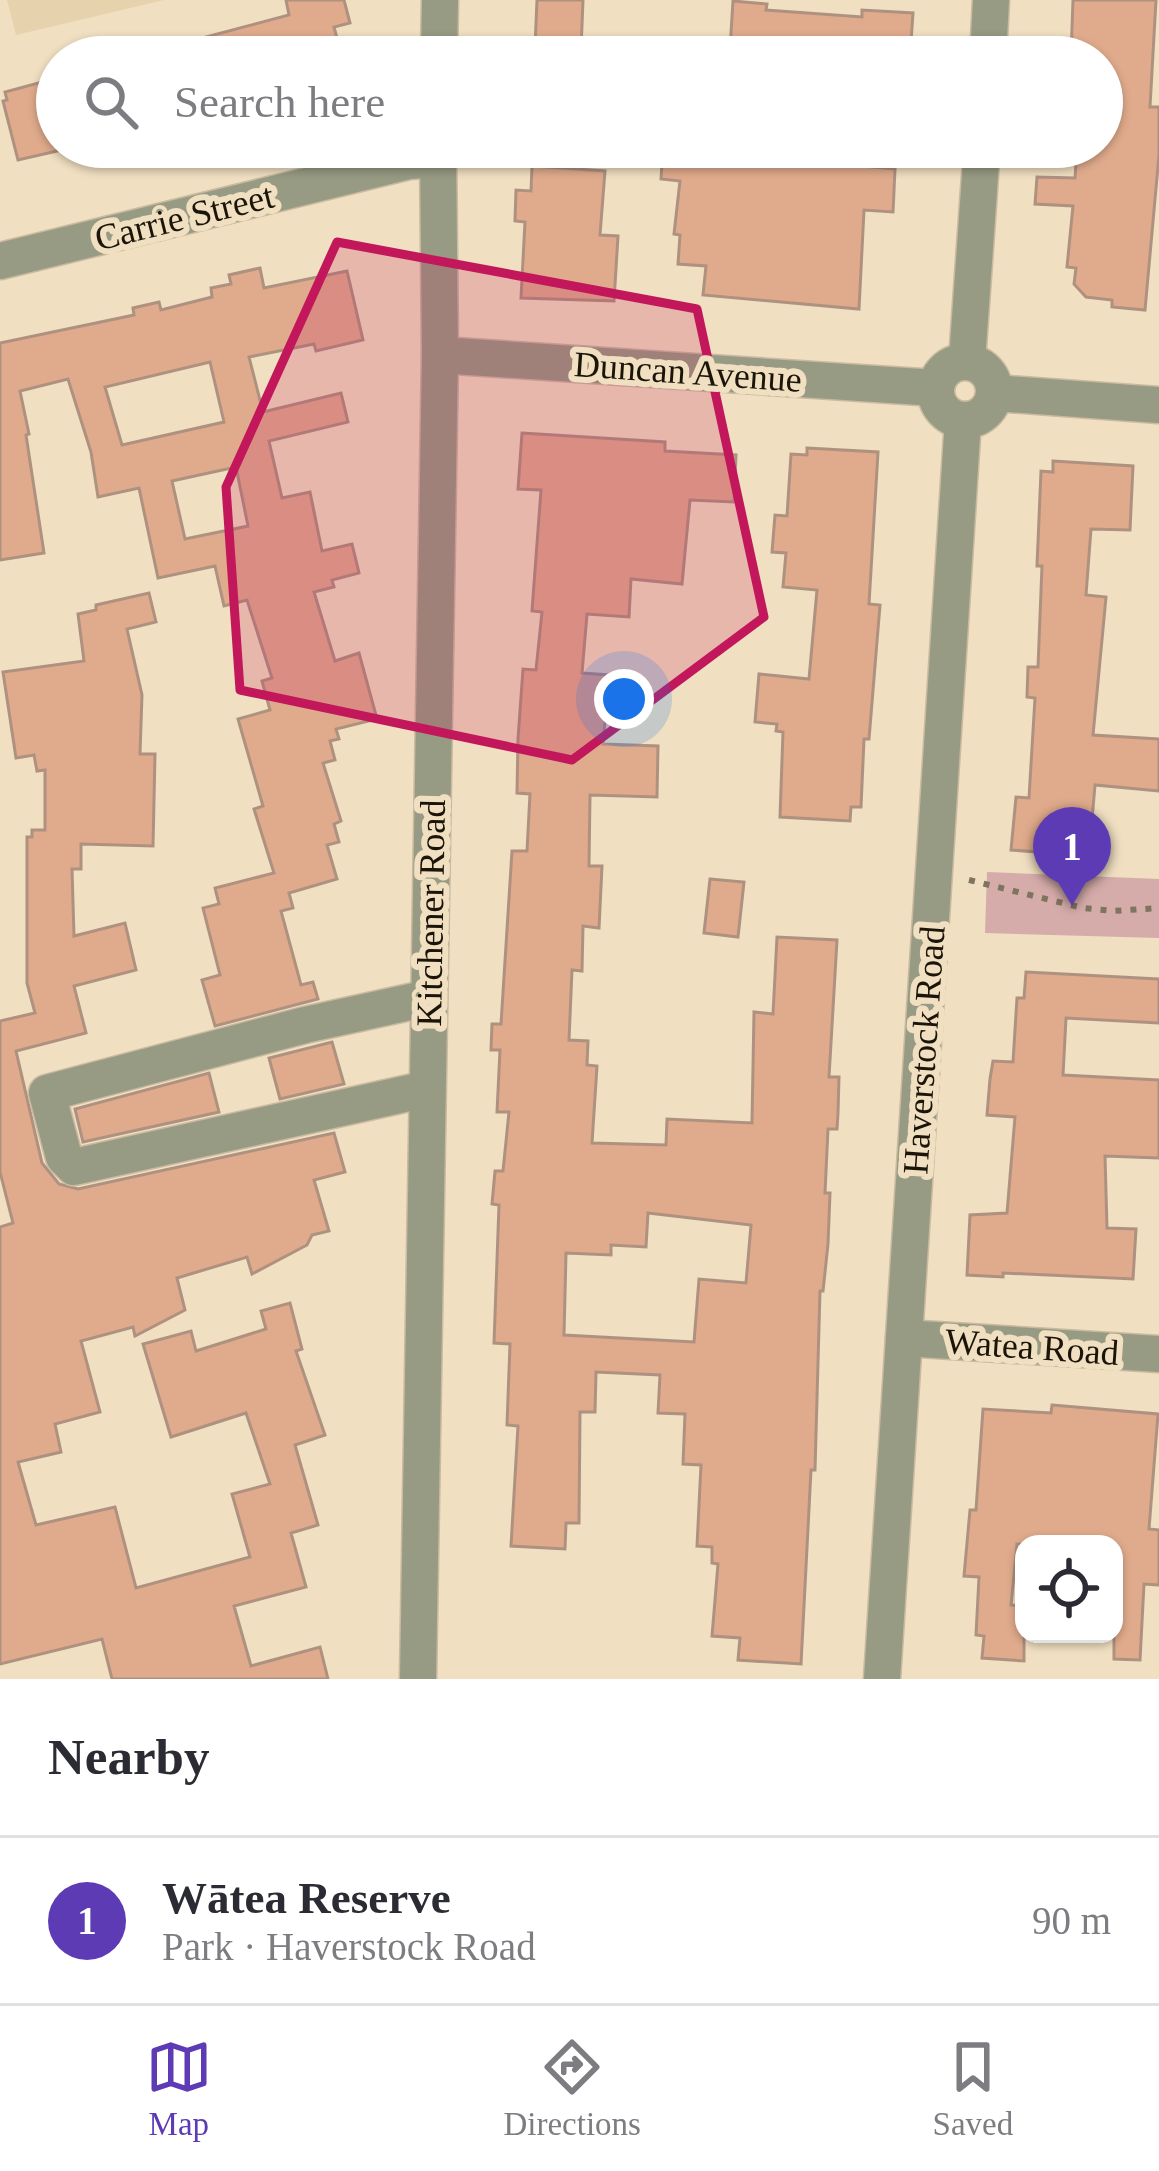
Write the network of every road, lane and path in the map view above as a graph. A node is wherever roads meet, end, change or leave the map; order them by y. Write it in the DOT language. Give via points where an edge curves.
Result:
graph roads {
  1 [pos="440,0"];
  2 [pos="992,0"];
  3 [pos="440,36"];
  4 [pos="989,36"];
  5 [pos="380,168"];
  6 [pos="438,168"];
  7 [pos="981,168"];
  8 [pos="0,261"];
  9 [pos="440,355"];
  10 [pos="968,361"];
  11 [pos="935,388"];
  12 [pos="994,393"];
  13 [pos="1159,405"];
  14 [pos="963,420"];
  15 [pos="980,880"];
  16 [pos="1159,908"];
  17 [pos="428,998"];
  18 [pos="427,1089"];
  19 [pos="904,1338"];
  20 [pos="1159,1354"];
  21 [pos="418,1679"];
  22 [pos="882,1679"];
  1 -- 3 [label="street"];
  2 -- 4 [label="street"];
  5 -- 8 [label="street, Carrie Street"];
  6 -- 9 [label="street, Kitchener Road"];
  7 -- 10 [label="street"];
  9 -- 11 [label="street, Duncan Avenue"];
  9 -- 17 [label="street, Kitchener Road"];
  10 -- 11 [label="street" via="950,365"];
  10 -- 12 [label="street" via="990,375"];
  11 -- 14 [label="street" via="940,406"];
  12 -- 13 [label="street"];
  12 -- 14 [label="street" via="981,416"];
  14 -- 19 [label="street, Haverstock Road"];
  15 -- 16 [label="path" via="1083,908"];
  17 -- 18 [label="street, Kitchener Road"];
  17 -- 18 [label="street" via="47,1093 74,1167"];
  18 -- 21 [label="street, Kitchener Road"];
  19 -- 20 [label="street, Watea Road"];
  19 -- 22 [label="street, Haverstock Road"];
}
